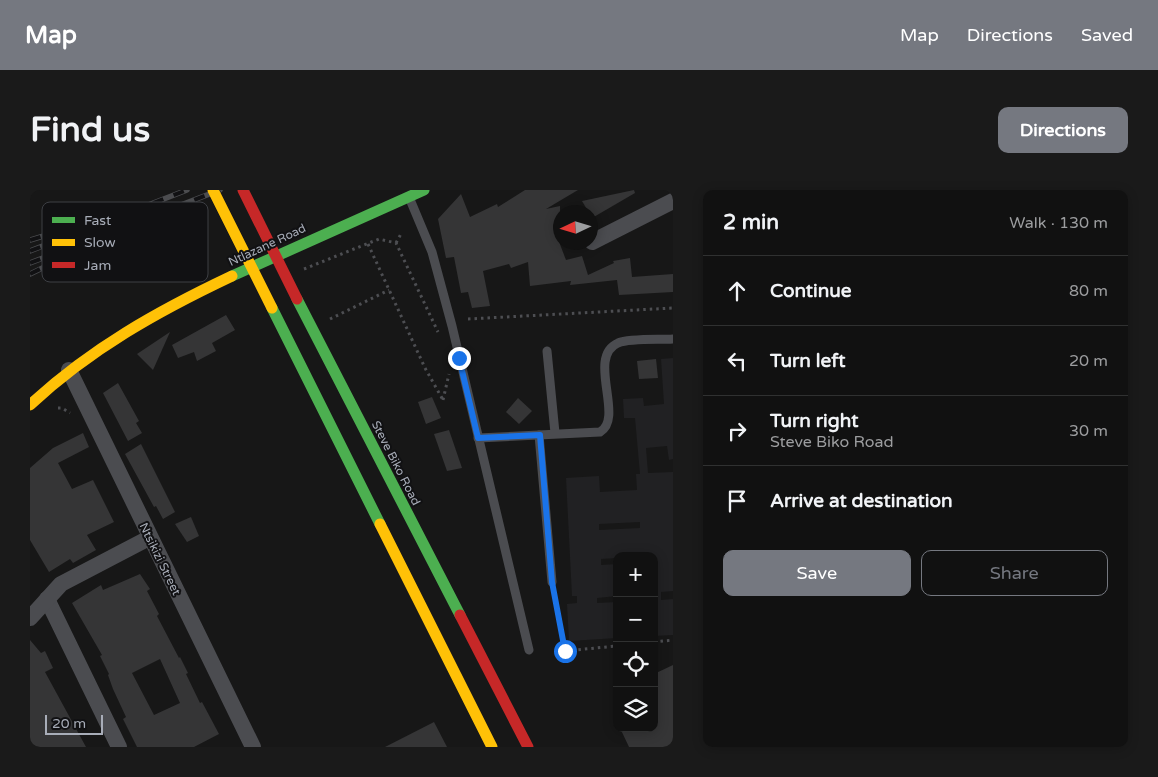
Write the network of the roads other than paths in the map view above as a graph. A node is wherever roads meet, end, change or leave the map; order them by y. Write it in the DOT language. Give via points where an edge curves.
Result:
graph roads {
  1 [pos="213,190"];
  2 [pos="242,190"];
  3 [pos="424,190"];
  4 [pos="409,197"];
  5 [pos="673,201"];
  6 [pos="598,239"];
  7 [pos="673,339"];
  8 [pos="547,351"];
  9 [pos="69,370"];
  10 [pos="30,404"];
  11 [pos="555,434"];
  12 [pos="540,435"];
  13 [pos="478,438"];
  14 [pos="149,538"];
  15 [pos="552,582"];
  16 [pos="47,599"];
  17 [pos="30,618"];
  18 [pos="529,650"];
  19 [pos="118,747"];
  20 [pos="253,747"];
  21 [pos="492,747"];
  22 [pos="528,747"];
  1 -- 21 [label="street, bridge"];
  2 -- 22 [label="street, Steve Biko Road, bridge"];
  3 -- 4 [label="street, Ntlazane Road"];
  4 -- 9 [label="street, Ntlazane Road" via="183,299 125,331"];
  4 -- 13 [label="lane" via="432,252"];
  5 -- 6 [label="street"];
  7 -- 11 [label="lane" via="617,344 608,353 606,361 607,426 600,432"];
  8 -- 11 [label="lane"];
  9 -- 10 [label="street, Ntlazane Road"];
  9 -- 14 [label="street, Ntsikizi Street"];
  11 -- 12 [label="lane"];
  12 -- 13 [label="lane"];
  12 -- 15 [label="lane"];
  13 -- 18 [label="lane"];
  14 -- 16 [label="street" via="61,584"];
  14 -- 20 [label="street, Ntsikizi Street"];
  16 -- 17 [label="street"];
  16 -- 19 [label="street"];
}
